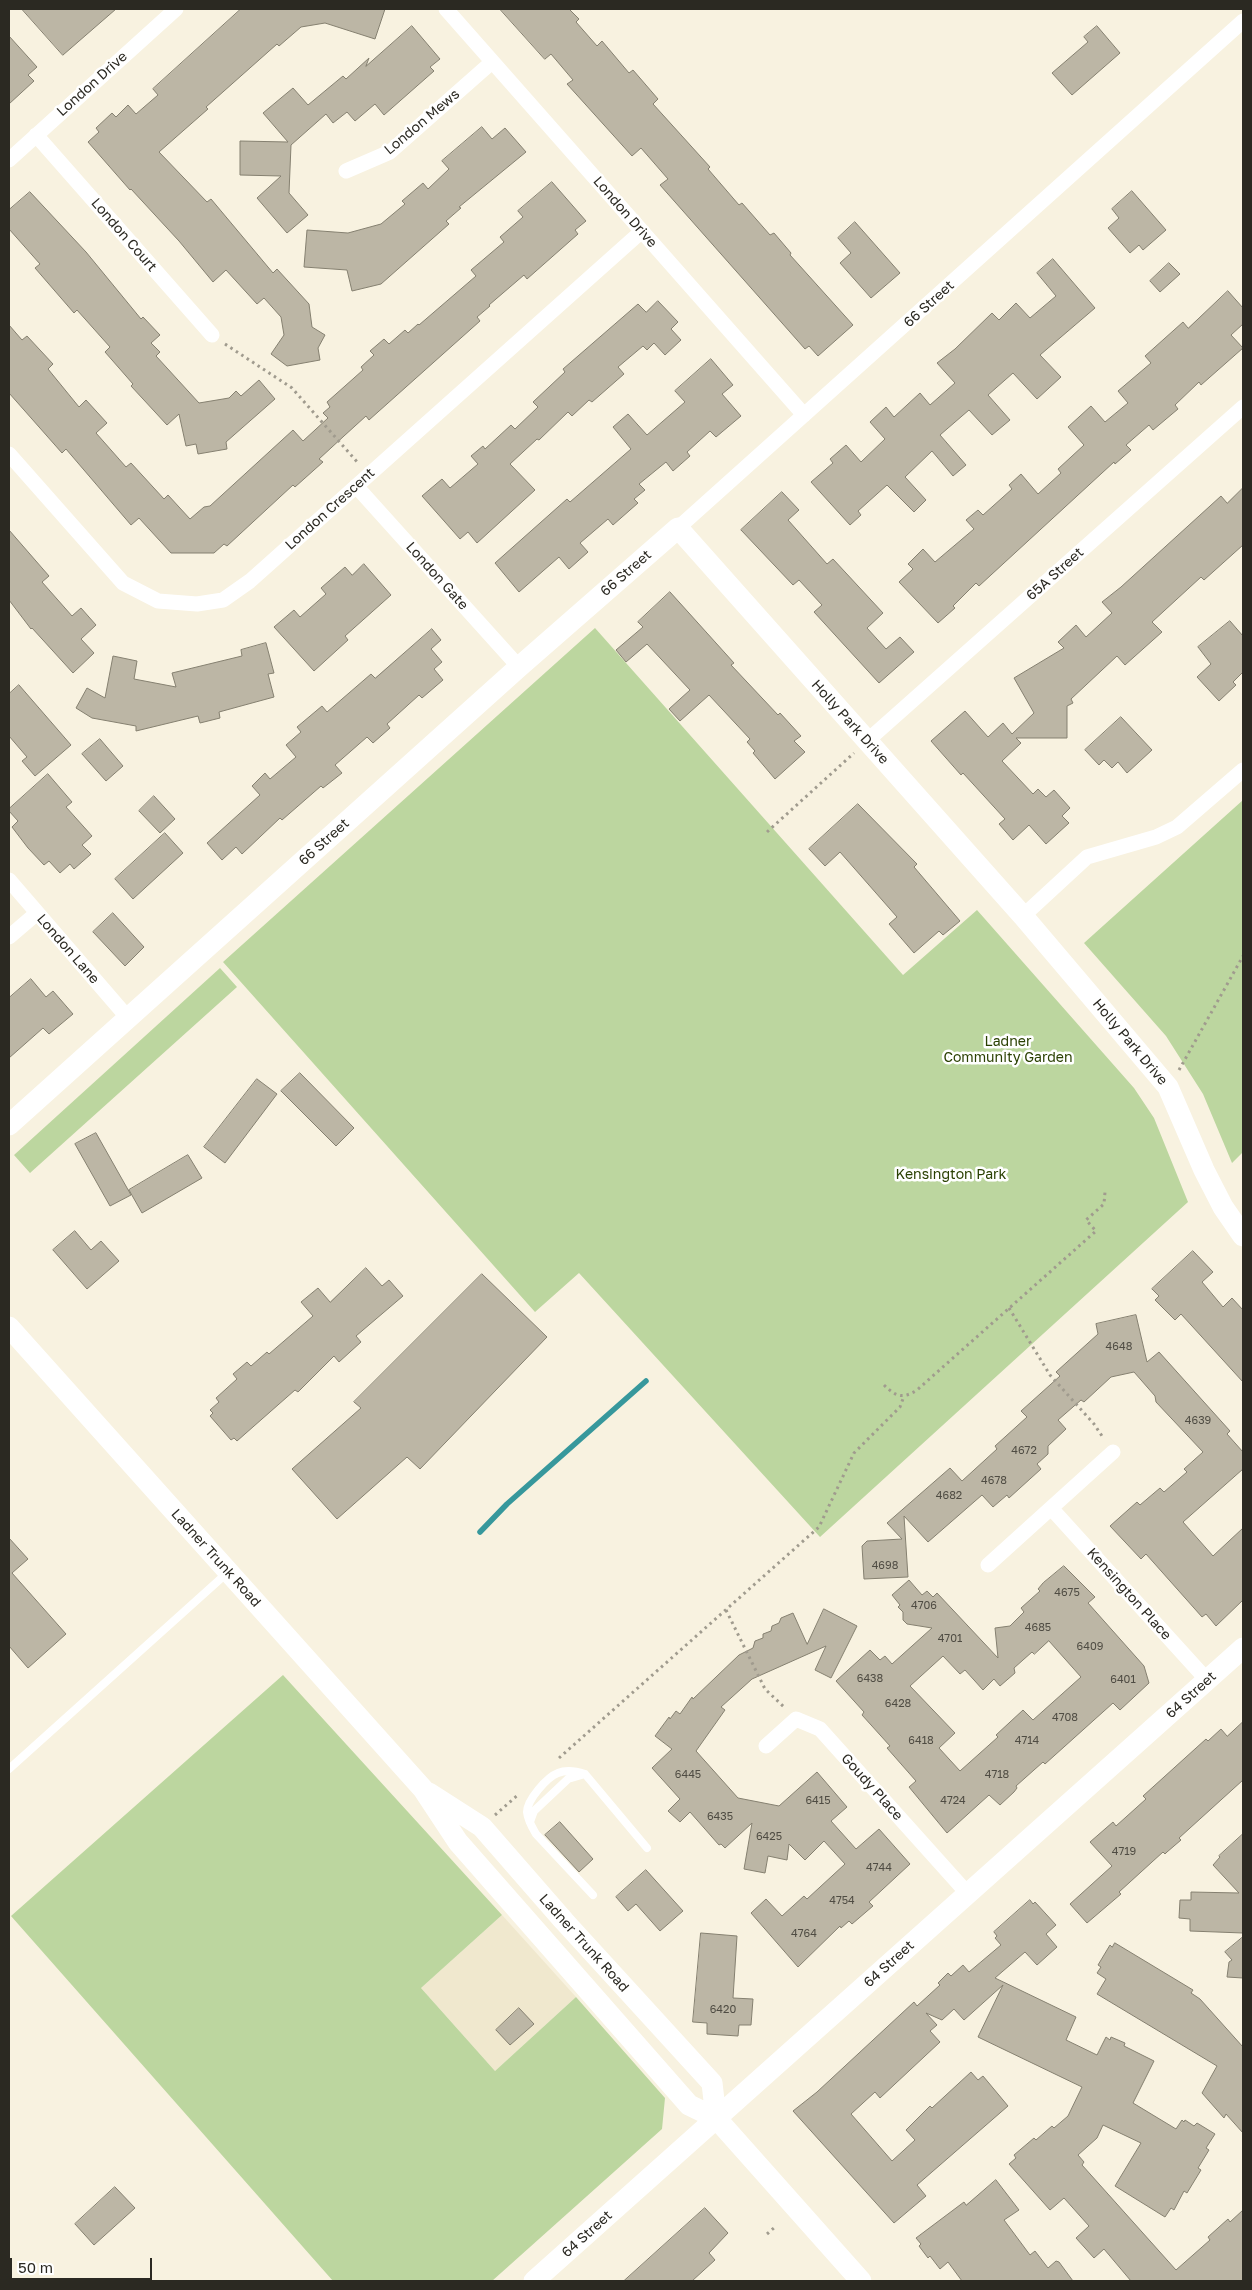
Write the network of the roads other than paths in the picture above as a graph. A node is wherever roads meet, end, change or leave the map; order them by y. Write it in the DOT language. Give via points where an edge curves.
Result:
graph roads {
  1 [pos="176,9"];
  2 [pos="446,9"];
  3 [pos="1243,21"];
  4 [pos="492,62"];
  5 [pos="36,135"];
  6 [pos="9,160"];
  7 [pos="346,170"];
  8 [pos="642,231"];
  9 [pos="212,335"];
  10 [pos="1243,407"];
  11 [pos="804,416"];
  12 [pos="9,454"];
  13 [pos="356,486"];
  14 [pos="678,528"];
  15 [pos="518,667"];
  16 [pos="867,741"];
  17 [pos="1243,770"];
  18 [pos="9,880"];
  19 [pos="37,913"];
  20 [pos="1023,916"];
  21 [pos="9,937"];
  22 [pos="128,1018"];
  23 [pos="9,1125"];
  24 [pos="1243,1236"];
  25 [pos="9,1327"];
  26 [pos="1113,1452"];
  27 [pos="1051,1508"];
  28 [pos="988,1565"];
  29 [pos="228,1572"];
  30 [pos="1243,1648"];
  31 [pos="1207,1680"];
  32 [pos="766,1746"];
  33 [pos="9,1770"];
  34 [pos="585,1774"];
  35 [pos="423,1789"];
  36 [pos="530,1824"];
  37 [pos="647,1848"];
  38 [pos="968,1894"];
  39 [pos="593,1895"];
  40 [pos="716,2118"];
  41 [pos="534,2281"];
  42 [pos="862,2281"];
  1 -- 5 [label="street, London Drive"];
  2 -- 4 [label="street, London Drive"];
  3 -- 11 [label="street, 66 Street"];
  4 -- 7 [label="street, London Mews" via="390,152"];
  4 -- 8 [label="street, London Drive"];
  5 -- 6 [label="street, London Drive"];
  5 -- 9 [label="street, London Court"];
  8 -- 11 [label="street, London Drive"];
  8 -- 13 [label="street, London Crescent"];
  10 -- 16 [label="street, 65A Street"];
  11 -- 14 [label="street, 66 Street"];
  12 -- 13 [label="street, London Crescent" via="123,583 158,601 197,604 223,600 250,581"];
  13 -- 15 [label="street, London Gate"];
  14 -- 15 [label="street, 66 Street"];
  14 -- 16 [label="street, Holly Park Drive"];
  15 -- 22 [label="street, 66 Street"];
  16 -- 20 [label="street, Holly Park Drive"];
  17 -- 20 [label="street" via="1178,827 1156,837 1087,857"];
  18 -- 19 [label="street, London Lane"];
  19 -- 21 [label="street"];
  19 -- 22 [label="street, London Lane"];
  20 -- 24 [label="street, Holly Park Drive" via="1168,1087 1204,1170"];
  22 -- 23 [label="street, 66 Street"];
  25 -- 29 [label="street, Ladner Trunk Road"];
  26 -- 27 [label="street"];
  27 -- 28 [label="street"];
  27 -- 31 [label="street, Kensington Place"];
  29 -- 33 [label="lane"];
  29 -- 35 [label="street, Ladner Trunk Road"];
  30 -- 31 [label="street, 64 Street"];
  31 -- 38 [label="street, 64 Street"];
  32 -- 38 [label="street, Goudy Place" via="796,1719 820,1729"];
  34 -- 36 [label="lane" via="568,1779 534,1811"];
  34 -- 36 [label="lane" via="575,1770 557,1773 537,1791 527,1811"];
  34 -- 37 [label="lane"];
  35 -- 40 [label="street, Ladner Trunk Road" via="458,1842 689,2105"];
  35 -- 40 [label="street, Ladner Trunk Road" via="482,1827 712,2083"];
  36 -- 39 [label="lane"];
  38 -- 40 [label="street, 64 Street"];
  40 -- 41 [label="street, 64 Street"];
  40 -- 42 [label="street, Ladner Trunk Road"];
}
